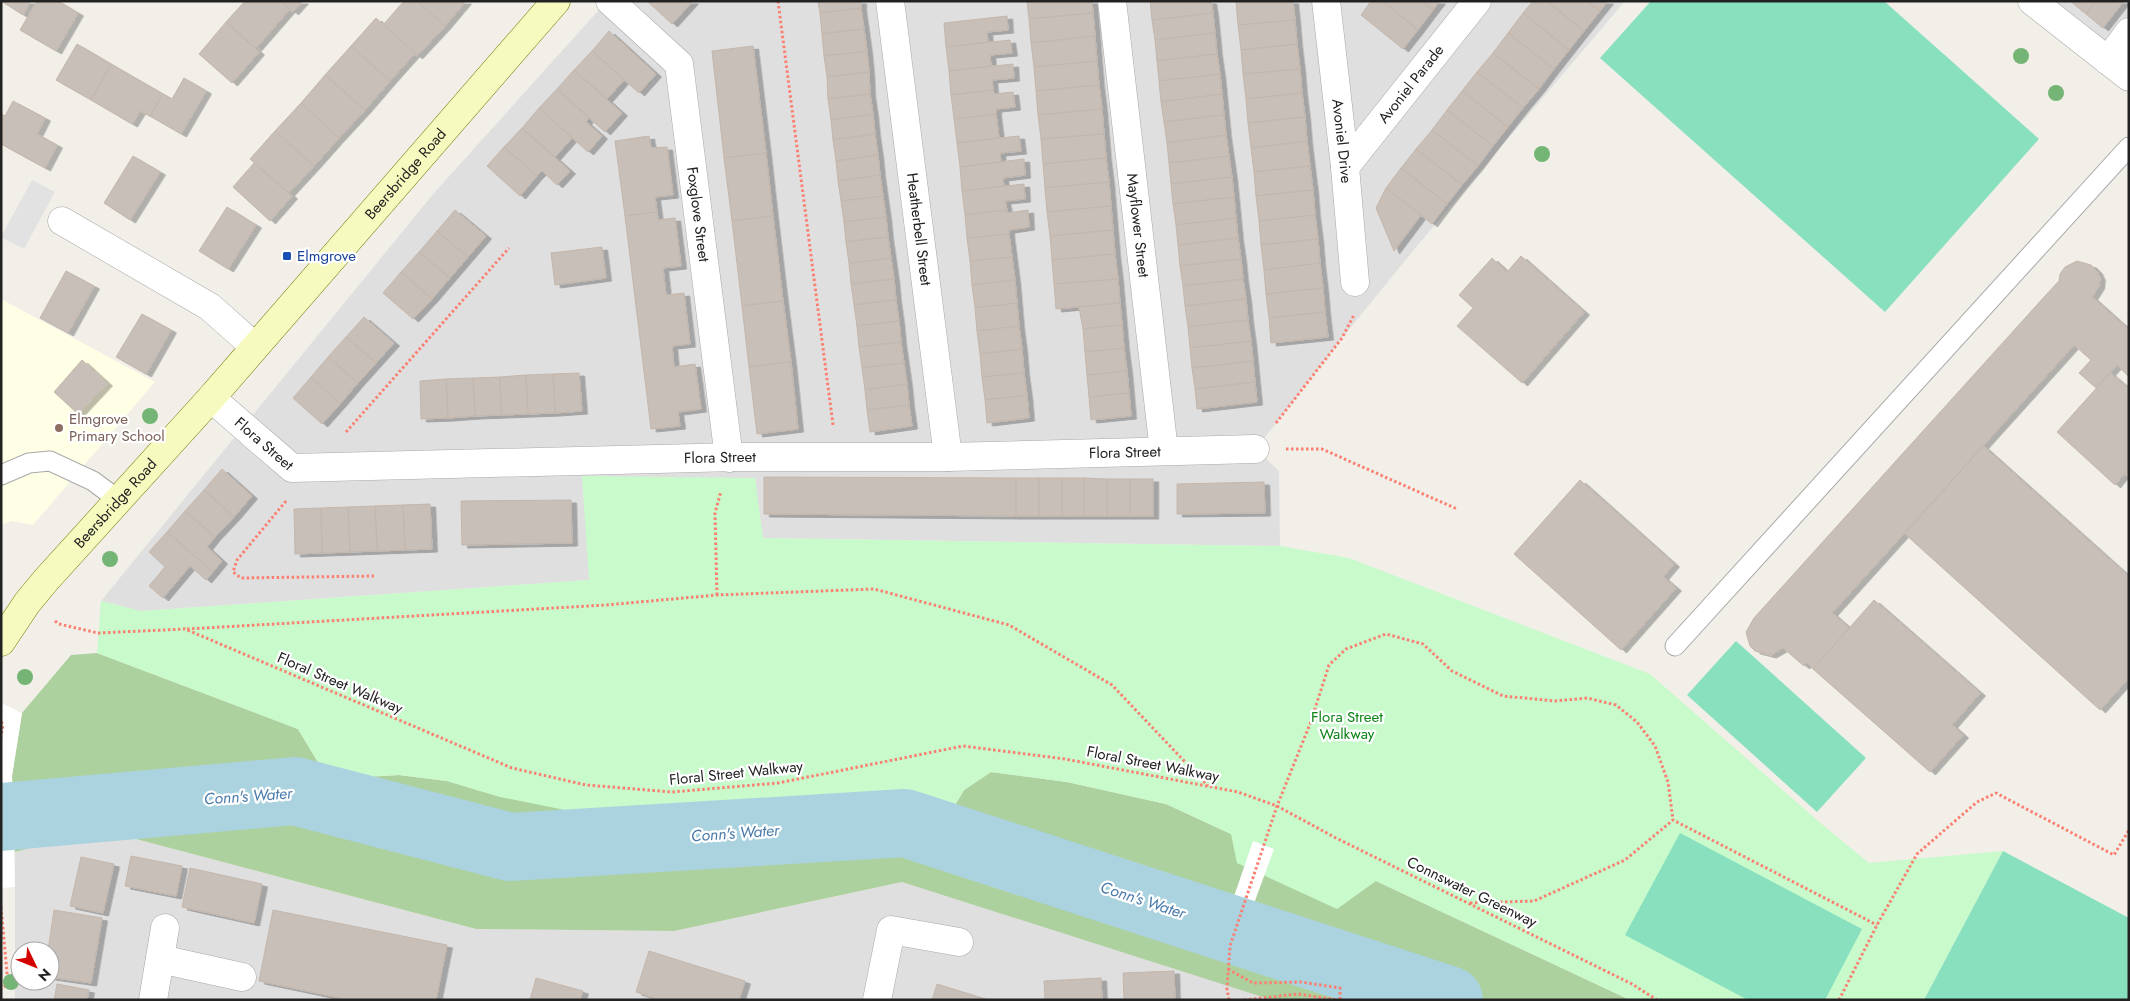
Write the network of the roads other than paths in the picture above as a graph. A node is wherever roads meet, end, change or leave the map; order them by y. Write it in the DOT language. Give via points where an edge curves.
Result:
graph roads {
  1 [pos="556,1"];
  2 [pos="610,1"];
  3 [pos="890,1"];
  4 [pos="1112,1"];
  5 [pos="1326,1"];
  6 [pos="1477,1"];
  7 [pos="2032,1"];
  8 [pos="2129,32"];
  9 [pos="2118,69"];
  10 [pos="2129,146"];
  11 [pos="1345,167"];
  12 [pos="62,221"];
  13 [pos="1355,282"];
  14 [pos="255,347"];
  15 [pos="211,398"];
  16 [pos="1256,449"];
  17 [pos="1164,451"];
  18 [pos="948,457"];
  19 [pos="729,458"];
  20 [pos="1,475"];
  21 [pos="117,499"];
  22 [pos="1,642"];
  23 [pos="1675,646"];
  24 [pos="165,928"];
  25 [pos="959,942"];
  26 [pos="160,959"];
  27 [pos="242,976"];
  28 [pos="153,1000"];
  29 [pos="877,1000"];
  1 -- 14 [label="main road, Beersbridge Road"];
  2 -- 19 [label="street, Foxglove Street" via="678,64"];
  3 -- 18 [label="street, Heatherbell Street"];
  4 -- 17 [label="street, Mayflower Street"];
  5 -- 11 [label="street, Avoniel Drive"];
  6 -- 11 [label="street, Avoniel Parade"];
  7 -- 9 [label="street"];
  8 -- 9 [label="street"];
  10 -- 23 [label="lane"];
  11 -- 13 [label="street, Avoniel Drive"];
  12 -- 14 [label="street" via="210,306"];
  14 -- 15 [label="main road, Beersbridge Road"];
  15 -- 19 [label="street, Flora Street" via="292,468"];
  15 -- 21 [label="main road, Beersbridge Road"];
  16 -- 17 [label="street, Flora Street"];
  17 -- 18 [label="street, Flora Street"];
  18 -- 19 [label="street, Flora Street"];
  20 -- 21 [label="lane" via="29,464 50,461 93,481"];
  21 -- 22 [label="main road, Beersbridge Road" via="33,595"];
  24 -- 26 [label="street"];
  25 -- 29 [label="street" via="891,930"];
  26 -- 27 [label="street"];
  26 -- 28 [label="street"];
}
